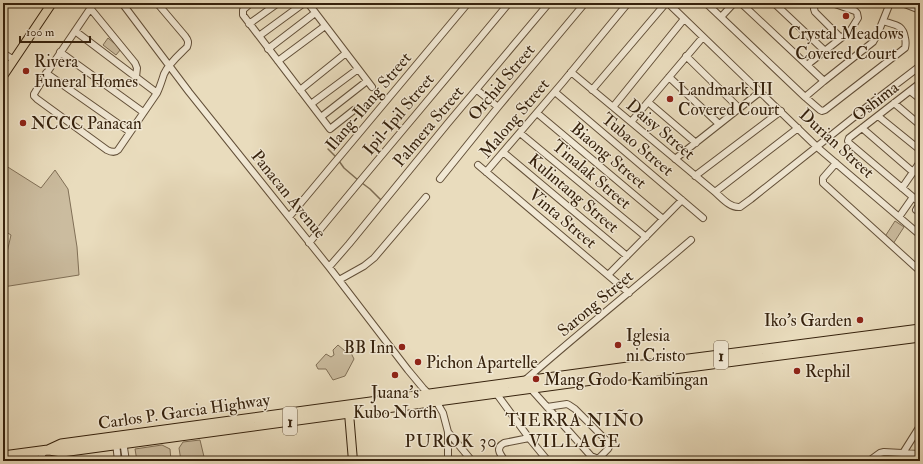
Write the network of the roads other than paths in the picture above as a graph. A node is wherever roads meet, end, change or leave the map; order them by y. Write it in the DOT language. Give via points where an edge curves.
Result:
graph roads {
  1 [pos="52,3"];
  2 [pos="122,3"];
  3 [pos="157,3"];
  4 [pos="278,3"];
  5 [pos="304,3"];
  6 [pos="308,3"];
  7 [pos="468,3"];
  8 [pos="509,3"];
  9 [pos="549,3"];
  10 [pos="585,3"];
  11 [pos="628,3"];
  12 [pos="667,3"];
  13 [pos="706,3"];
  14 [pos="734,3"];
  15 [pos="741,3"];
  16 [pos="774,3"];
  17 [pos="816,3"];
  18 [pos="832,3"];
  19 [pos="890,3"];
  20 [pos="902,3"];
  21 [pos="247,4"];
  22 [pos="92,5"];
  23 [pos="920,10"];
  24 [pos="315,13"];
  25 [pos="721,17"];
  26 [pos="684,19"];
  27 [pos="883,21"];
  28 [pos="249,24"];
  29 [pos="325,26"];
  30 [pos="75,31"];
  31 [pos="259,36"];
  32 [pos="703,37"];
  33 [pos="841,38"];
  34 [pos="268,49"];
  35 [pos="825,51"];
  36 [pos="60,52"];
  37 [pos="346,53"];
  38 [pos="3,54"];
  39 [pos="686,56"];
  40 [pos="14,60"];
  41 [pos="278,61"];
  42 [pos="169,66"];
  43 [pos="807,66"];
  44 [pos="920,66"];
  45 [pos="358,69"];
  46 [pos="571,72"];
  47 [pos="46,73"];
  48 [pos="3,76"];
  49 [pos="136,77"];
  50 [pos="669,77"];
  51 [pos="367,81"];
  52 [pos="824,81"];
  53 [pos="920,83"];
  54 [pos="372,87"];
  55 [pos="300,90"];
  56 [pos="476,90"];
  57 [pos="592,90"];
  58 [pos="910,91"];
  59 [pos="555,92"];
  60 [pos="760,92"];
  61 [pos="157,93"];
  62 [pos="805,97"];
  63 [pos="920,99"];
  64 [pos="648,102"];
  65 [pos="894,103"];
  66 [pos="311,104"];
  67 [pos="613,107"];
  68 [pos="498,108"];
  69 [pos="739,108"];
  70 [pos="354,110"];
  71 [pos="781,111"];
  72 [pos="144,112"];
  73 [pos="537,113"];
  74 [pos="878,116"];
  75 [pos="321,117"];
  76 [pos="631,122"];
  77 [pos="719,124"];
  78 [pos="920,125"];
  79 [pos="798,128"];
  80 [pos="862,128"];
  81 [pos="130,132"];
  82 [pos="520,132"];
  83 [pos="696,143"];
  84 [pos="817,146"];
  85 [pos="920,150"];
  86 [pos="503,152"];
  87 [pos="675,159"];
  88 [pos="920,162"];
  89 [pos="836,163"];
  90 [pos="478,165"];
  91 [pos="486,172"];
  92 [pos="913,172"];
  93 [pos="695,176"];
  94 [pos="440,179"];
  95 [pos="902,188"];
  96 [pos="715,192"];
  97 [pos="426,197"];
  98 [pos="913,197"];
  99 [pos="682,200"];
  100 [pos="920,203"];
  101 [pos="916,210"];
  102 [pos="289,217"];
  103 [pos="898,217"];
  104 [pos="703,218"];
  105 [pos="663,219"];
  106 [pos="920,235"];
  107 [pos="646,237"];
  108 [pos="691,240"];
  109 [pos="310,243"];
  110 [pos="627,256"];
  111 [pos="329,266"];
  112 [pos="920,271"];
  113 [pos="608,275"];
  114 [pos="339,280"];
  115 [pos="629,293"];
  116 [pos="920,329"];
  117 [pos="920,337"];
  118 [pos="526,387"];
  119 [pos="495,389"];
  120 [pos="429,394"];
  121 [pos="436,401"];
  122 [pos="390,404"];
  123 [pos="547,407"];
  124 [pos="349,413"];
  125 [pos="309,415"];
  126 [pos="920,426"];
  127 [pos="448,432"];
  128 [pos="529,438"];
  129 [pos="119,440"];
  130 [pos="46,450"];
  131 [pos="903,453"];
  132 [pos="920,454"];
  133 [pos="3,456"];
  134 [pos="118,460"];
  135 [pos="126,460"];
  136 [pos="41,461"];
  137 [pos="353,461"];
  138 [pos="448,461"];
  139 [pos="472,461"];
  140 [pos="505,461"];
  141 [pos="548,461"];
  142 [pos="870,461"];
  1 -- 40 [label="main road"];
  2 -- 42 [label="street, Panacan Avenue"];
  3 -- 42 [label="street" via="189,44"];
  4 -- 28 [label="street"];
  5 -- 31 [label="street"];
  6 -- 24 [label="street"];
  7 -- 102 [label="street, Ilang-Ilang Street"];
  8 -- 109 [label="street, Ipil-Ipil Street"];
  9 -- 56 [label="street, Palmera Street"];
  10 -- 68 [label="street, Orchid Street"];
  11 -- 46 [label="street, Malong Street"];
  12 -- 26 [label="street, Durian Street"];
  12 -- 57 [label="street"];
  13 -- 25 [label="street"];
  14 -- 25 [label="street"];
  15 -- 43 [label="street"];
  16 -- 35 [label="street"];
  17 -- 33 [label="street" via="815,12"];
  18 -- 33 [label="street" via="855,11 858,15 853,28"];
  19 -- 27 [label="street"];
  20 -- 23 [label="street"];
  21 -- 28 [label="street" via="243,12"];
  22 -- 30 [label="street"];
  22 -- 49 [label="street" via="135,63"];
  24 -- 29 [label="street"];
  24 -- 34 [label="street"];
  25 -- 62 [label="street"];
  26 -- 32 [label="street, Durian Street"];
  26 -- 67 [label="street"];
  27 -- 52 [label="street" via="873,42"];
  27 -- 62 [label="street" via="902,29 905,48 826,110 820,110"];
  28 -- 31 [label="street"];
  29 -- 37 [label="street"];
  29 -- 41 [label="street"];
  30 -- 36 [label="street"];
  30 -- 49 [label="street"];
  31 -- 34 [label="street"];
  32 -- 39 [label="street"];
  32 -- 60 [label="street, Durian Street"];
  33 -- 35 [label="street"];
  34 -- 41 [label="street"];
  35 -- 43 [label="street"];
  36 -- 47 [label="street"];
  36 -- 72 [label="street"];
  37 -- 45 [label="street"];
  37 -- 55 [label="street"];
  38 -- 40 [label="street"];
  39 -- 50 [label="street"];
  39 -- 69 [label="street"];
  40 -- 48 [label="main road"];
  41 -- 55 [label="street"];
  42 -- 61 [label="street"];
  42 -- 102 [label="street, Panacan Avenue"];
  43 -- 52 [label="street"];
  44 -- 84 [label="street"];
  45 -- 51 [label="street"];
  45 -- 66 [label="street"];
  46 -- 57 [label="street, Daisy Street"];
  46 -- 59 [label="street, Malong Street"];
  47 -- 81 [label="street"];
  47 -- 81 [label="street" via="34,96 107,150 118,150"];
  49 -- 61 [label="street"];
  50 -- 64 [label="street"];
  50 -- 77 [label="street"];
  51 -- 54 [label="street"];
  51 -- 75 [label="street"];
  52 -- 62 [label="street"];
  53 -- 58 [label="street, Oshima"];
  55 -- 66 [label="street"];
  56 -- 68 [label="street"];
  56 -- 111 [label="street, Palmera Street"];
  57 -- 67 [label="street, Daisy Street"];
  58 -- 63 [label="street"];
  58 -- 65 [label="street, Oshima"];
  59 -- 73 [label="street, Malong Street"];
  59 -- 99 [label="street, Tubao Street"];
  60 -- 69 [label="street"];
  60 -- 71 [label="street, Durian Street"];
  61 -- 72 [label="street"];
  64 -- 76 [label="street"];
  64 -- 83 [label="street"];
  65 -- 74 [label="street, Oshima"];
  65 -- 78 [label="street"];
  66 -- 75 [label="street"];
  67 -- 76 [label="street, Daisy Street"];
  68 -- 94 [label="street, Orchid Street"];
  69 -- 77 [label="street"];
  70 -- 75 [label="street" via="330,129"];
  71 -- 79 [label="street, Durian Street"];
  71 -- 93 [label="street"];
  72 -- 81 [label="street"];
  73 -- 82 [label="street, Malong Street"];
  73 -- 105 [label="street, Biaong Street"];
  74 -- 80 [label="street, Oshima"];
  74 -- 85 [label="street"];
  76 -- 87 [label="street, Daisy Street"];
  77 -- 83 [label="street"];
  79 -- 84 [label="street, Durian Street"];
  79 -- 96 [label="street"];
  80 -- 92 [label="street"];
  80 -- 95 [label="street, Oshima" via="850,138 849,143"];
  82 -- 86 [label="street, Malong Street"];
  82 -- 107 [label="street, Tinalak Street"];
  83 -- 87 [label="street"];
  84 -- 89 [label="street, Durian Street"];
  84 -- 96 [label="street, Daisy Street" via="740,207 732,206"];
  86 -- 91 [label="street, Malong Street"];
  86 -- 110 [label="street, Kulintang Street"];
  87 -- 93 [label="street, Daisy Street"];
  88 -- 92 [label="street"];
  89 -- 103 [label="street, Durian Street"];
  89 -- 112 [label="street" via="823,178 823,183"];
  90 -- 91 [label="street, Vinta Street"];
  91 -- 113 [label="street, Vinta Street"];
  92 -- 95 [label="street"];
  93 -- 96 [label="street, Daisy Street"];
  95 -- 98 [label="street"];
  97 -- 114 [label="street" via="374,258"];
  98 -- 100 [label="street"];
  98 -- 103 [label="street"];
  99 -- 104 [label="street, Tubao Street"];
  99 -- 105 [label="street"];
  100 -- 101 [label="street"];
  102 -- 109 [label="street, Panacan Avenue"];
  103 -- 106 [label="street, Durian Street"];
  105 -- 107 [label="street"];
  107 -- 110 [label="street"];
  108 -- 115 [label="street, Sarong Street"];
  109 -- 111 [label="street, Panacan Avenue"];
  110 -- 113 [label="street"];
  111 -- 114 [label="street, Panacan Avenue"];
  113 -- 115 [label="street, Vinta Street"];
  114 -- 120 [label="street, Panacan Avenue"];
  115 -- 118 [label="street, Sarong Street" via="593,322"];
  116 -- 118 [label="highway, Carlos P. Garcia Highway / 1"];
  117 -- 118 [label="highway, Carlos P. Garcia Highway / 1"];
  118 -- 119 [label="highway, Carlos P. Garcia Highway / 1"];
  118 -- 123 [label="street"];
  119 -- 120 [label="highway, Carlos P. Garcia Highway / 1"];
  119 -- 121 [label="highway, Carlos P. Garcia Highway / 1"];
  119 -- 128 [label="street"];
  120 -- 121 [label="street, Panacan Avenue"];
  120 -- 122 [label="highway, Carlos P. Garcia Highway / 1"];
  121 -- 122 [label="highway, Carlos P. Garcia Highway / 1"];
  121 -- 127 [label="street"];
  122 -- 124 [label="highway, Carlos P. Garcia Highway / 1"];
  122 -- 125 [label="highway, Carlos P. Garcia Highway / 1"];
  123 -- 123 [label="street" via="594,457 598,459 608,449 608,442 576,409 567,404"];
  124 -- 125 [label="highway, Carlos P. Garcia Highway / 1"];
  124 -- 137 [label="main road"];
  125 -- 129 [label="highway, Carlos P. Garcia Highway / 1"];
  126 -- 131 [label="street"];
  127 -- 138 [label="street"];
  127 -- 139 [label="street"];
  128 -- 140 [label="street" via="501,445 500,455"];
  128 -- 141 [label="street"];
  129 -- 130 [label="highway, Carlos P. Garcia Highway / 1" via="61,444"];
  129 -- 134 [label="street"];
  129 -- 135 [label="street"];
  130 -- 133 [label="highway, Carlos P. Garcia Highway / 1"];
  130 -- 136 [label="street"];
  131 -- 132 [label="street"];
  131 -- 142 [label="street" via="884,452"];
  134 -- 135 [label="street"];
}
